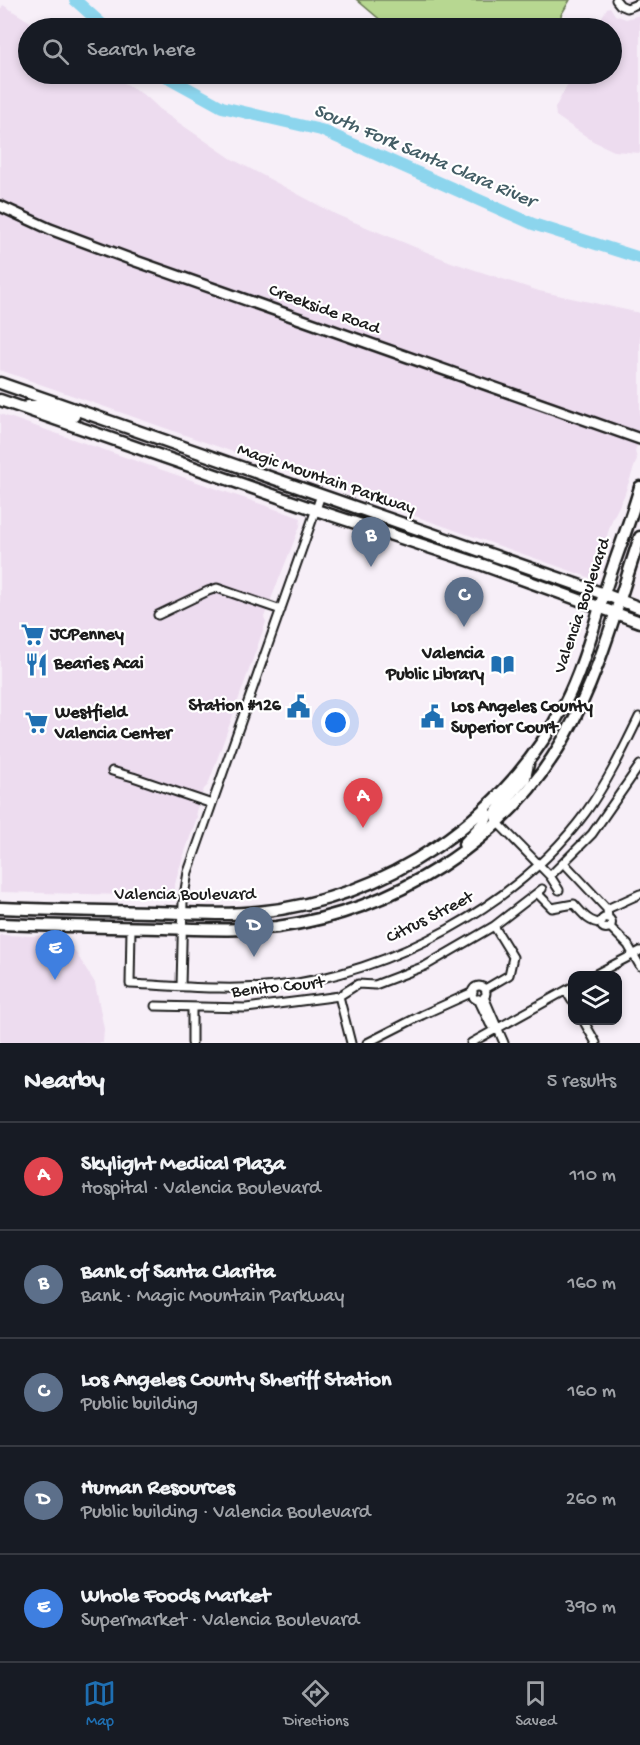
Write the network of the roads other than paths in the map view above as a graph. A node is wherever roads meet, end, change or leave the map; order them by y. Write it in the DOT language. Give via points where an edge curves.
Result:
graph roads {
  1 [pos="616,0"];
  2 [pos="640,3"];
  3 [pos="0,206"];
  4 [pos="0,383"];
  5 [pos="0,400"];
  6 [pos="16,405"];
  7 [pos="89,414"];
  8 [pos="640,439"];
  9 [pos="640,487"];
  10 [pos="321,495"];
  11 [pos="316,510"];
  12 [pos="640,537"];
  13 [pos="604,594"];
  14 [pos="618,601"];
  15 [pos="601,606"];
  16 [pos="640,608"];
  17 [pos="281,610"];
  18 [pos="615,613"];
  19 [pos="158,615"];
  20 [pos="640,622"];
  21 [pos="639,717"];
  22 [pos="529,761"];
  23 [pos="640,765"];
  24 [pos="112,771"];
  25 [pos="212,804"];
  26 [pos="486,808"];
  27 [pos="498,822"];
  28 [pos="463,851"];
  29 [pos="538,864"];
  30 [pos="565,864"];
  31 [pos="550,876"];
  32 [pos="559,890"];
  33 [pos="640,894"];
  34 [pos="329,898"];
  35 [pos="0,908"];
  36 [pos="182,913"];
  37 [pos="608,914"];
  38 [pos="0,924"];
  39 [pos="601,924"];
  40 [pos="494,926"];
  41 [pos="270,927"];
  42 [pos="609,927"];
  43 [pos="131,928"];
  44 [pos="182,929"];
  45 [pos="636,952"];
  46 [pos="640,966"];
  47 [pos="601,971"];
  48 [pos="181,986"];
  49 [pos="485,989"];
  50 [pos="568,990"];
  51 [pos="473,992"];
  52 [pos="339,996"];
  53 [pos="481,998"];
  54 [pos="156,1006"];
  55 [pos="192,1008"];
  56 [pos="586,1025"];
  57 [pos="496,1029"];
  58 [pos="192,1043"];
  59 [pos="351,1043"];
  60 [pos="367,1043"];
  61 [pos="471,1043"];
  62 [pos="504,1043"];
  63 [pos="596,1043"];
  1 -- 2 [label="street" via="627,8"];
  3 -- 8 [label="street, Creekside Road" via="130,259"];
  4 -- 7 [label="main road, Magic Mountain Parkway"];
  5 -- 6 [label="main road, Magic Mountain Parkway"];
  6 -- 7 [label="main road" via="42,406 83,419"];
  6 -- 11 [label="main road, Magic Mountain Parkway"];
  7 -- 10 [label="main road, Magic Mountain Parkway"];
  9 -- 13 [label="main road, Valencia Boulevard"];
  10 -- 11 [label="street"];
  10 -- 13 [label="main road, Magic Mountain Parkway"];
  11 -- 15 [label="main road, Magic Mountain Parkway"];
  11 -- 17 [label="street"];
  12 -- 14 [label="main road, Valencia Boulevard"];
  13 -- 14 [label="main road, Magic Mountain Parkway"];
  13 -- 15 [label="main road, Valencia Boulevard"];
  14 -- 16 [label="main road, Magic Mountain Parkway"];
  14 -- 18 [label="main road, Valencia Boulevard"];
  15 -- 18 [label="main road, Magic Mountain Parkway"];
  15 -- 22 [label="main road, Valencia Boulevard" via="568,696"];
  17 -- 19 [label="street" via="217,588"];
  17 -- 25 [label="street"];
  18 -- 20 [label="main road, Magic Mountain Parkway"];
  18 -- 27 [label="main road, Valencia Boulevard" via="597,667 563,739 546,767"];
  21 -- 29 [label="street, Citrus Street" via="619,759 585,813"];
  22 -- 26 [label="main road, Valencia Boulevard"];
  22 -- 27 [label="main road" via="525,778 498,811"];
  23 -- 30 [label="street" via="592,834"];
  24 -- 25 [label="street"];
  25 -- 36 [label="street" via="184,885"];
  26 -- 28 [label="main road" via="485,821 467,839"];
  26 -- 34 [label="main road, Valencia Boulevard" via="420,857 380,879"];
  27 -- 28 [label="main road, Valencia Boulevard"];
  27 -- 29 [label="street"];
  28 -- 41 [label="main road, Valencia Boulevard" via="416,881 366,905"];
  29 -- 31 [label="street"];
  29 -- 48 [label="street, Citrus Street" via="485,908 381,960 277,986"];
  30 -- 31 [label="street"];
  30 -- 37 [label="street"];
  31 -- 32 [label="street"];
  33 -- 37 [label="street"];
  34 -- 36 [label="main road, Valencia Boulevard" via="257,912"];
  34 -- 41 [label="main road" via="328,910 283,919"];
  35 -- 36 [label="main road, Valencia Boulevard"];
  36 -- 44 [label="street"];
  37 -- 39 [label="street"];
  37 -- 42 [label="street" via="612,923"];
  38 -- 43 [label="main road, Valencia Boulevard"];
  39 -- 40 [label="street, Benito Court" via="590,921 574,904 552,908 539,891"];
  39 -- 42 [label="street"];
  40 -- 49 [label="street" via="513,957 509,975"];
  40 -- 52 [label="street, Benito Court" via="425,966 375,985 358,984"];
  41 -- 44 [label="main road, Valencia Boulevard"];
  42 -- 45 [label="street" via="625,947"];
  43 -- 44 [label="main road, Valencia Boulevard"];
  43 -- 48 [label="street, Citrus Street" via="130,984"];
  44 -- 48 [label="street"];
  45 -- 46 [label="street"];
  45 -- 47 [label="street"];
  49 -- 51 [label="street" via="477,986"];
  49 -- 53 [label="street"];
  50 -- 57 [label="street"];
  51 -- 53 [label="street"];
  51 -- 60 [label="street"];
  52 -- 55 [label="street, Benito Court" via="246,1008"];
  52 -- 59 [label="street"];
  53 -- 57 [label="street"];
  54 -- 55 [label="street, Benito Court"];
  55 -- 58 [label="street"];
  56 -- 63 [label="street"];
  57 -- 61 [label="street"];
  57 -- 62 [label="street"];
}
